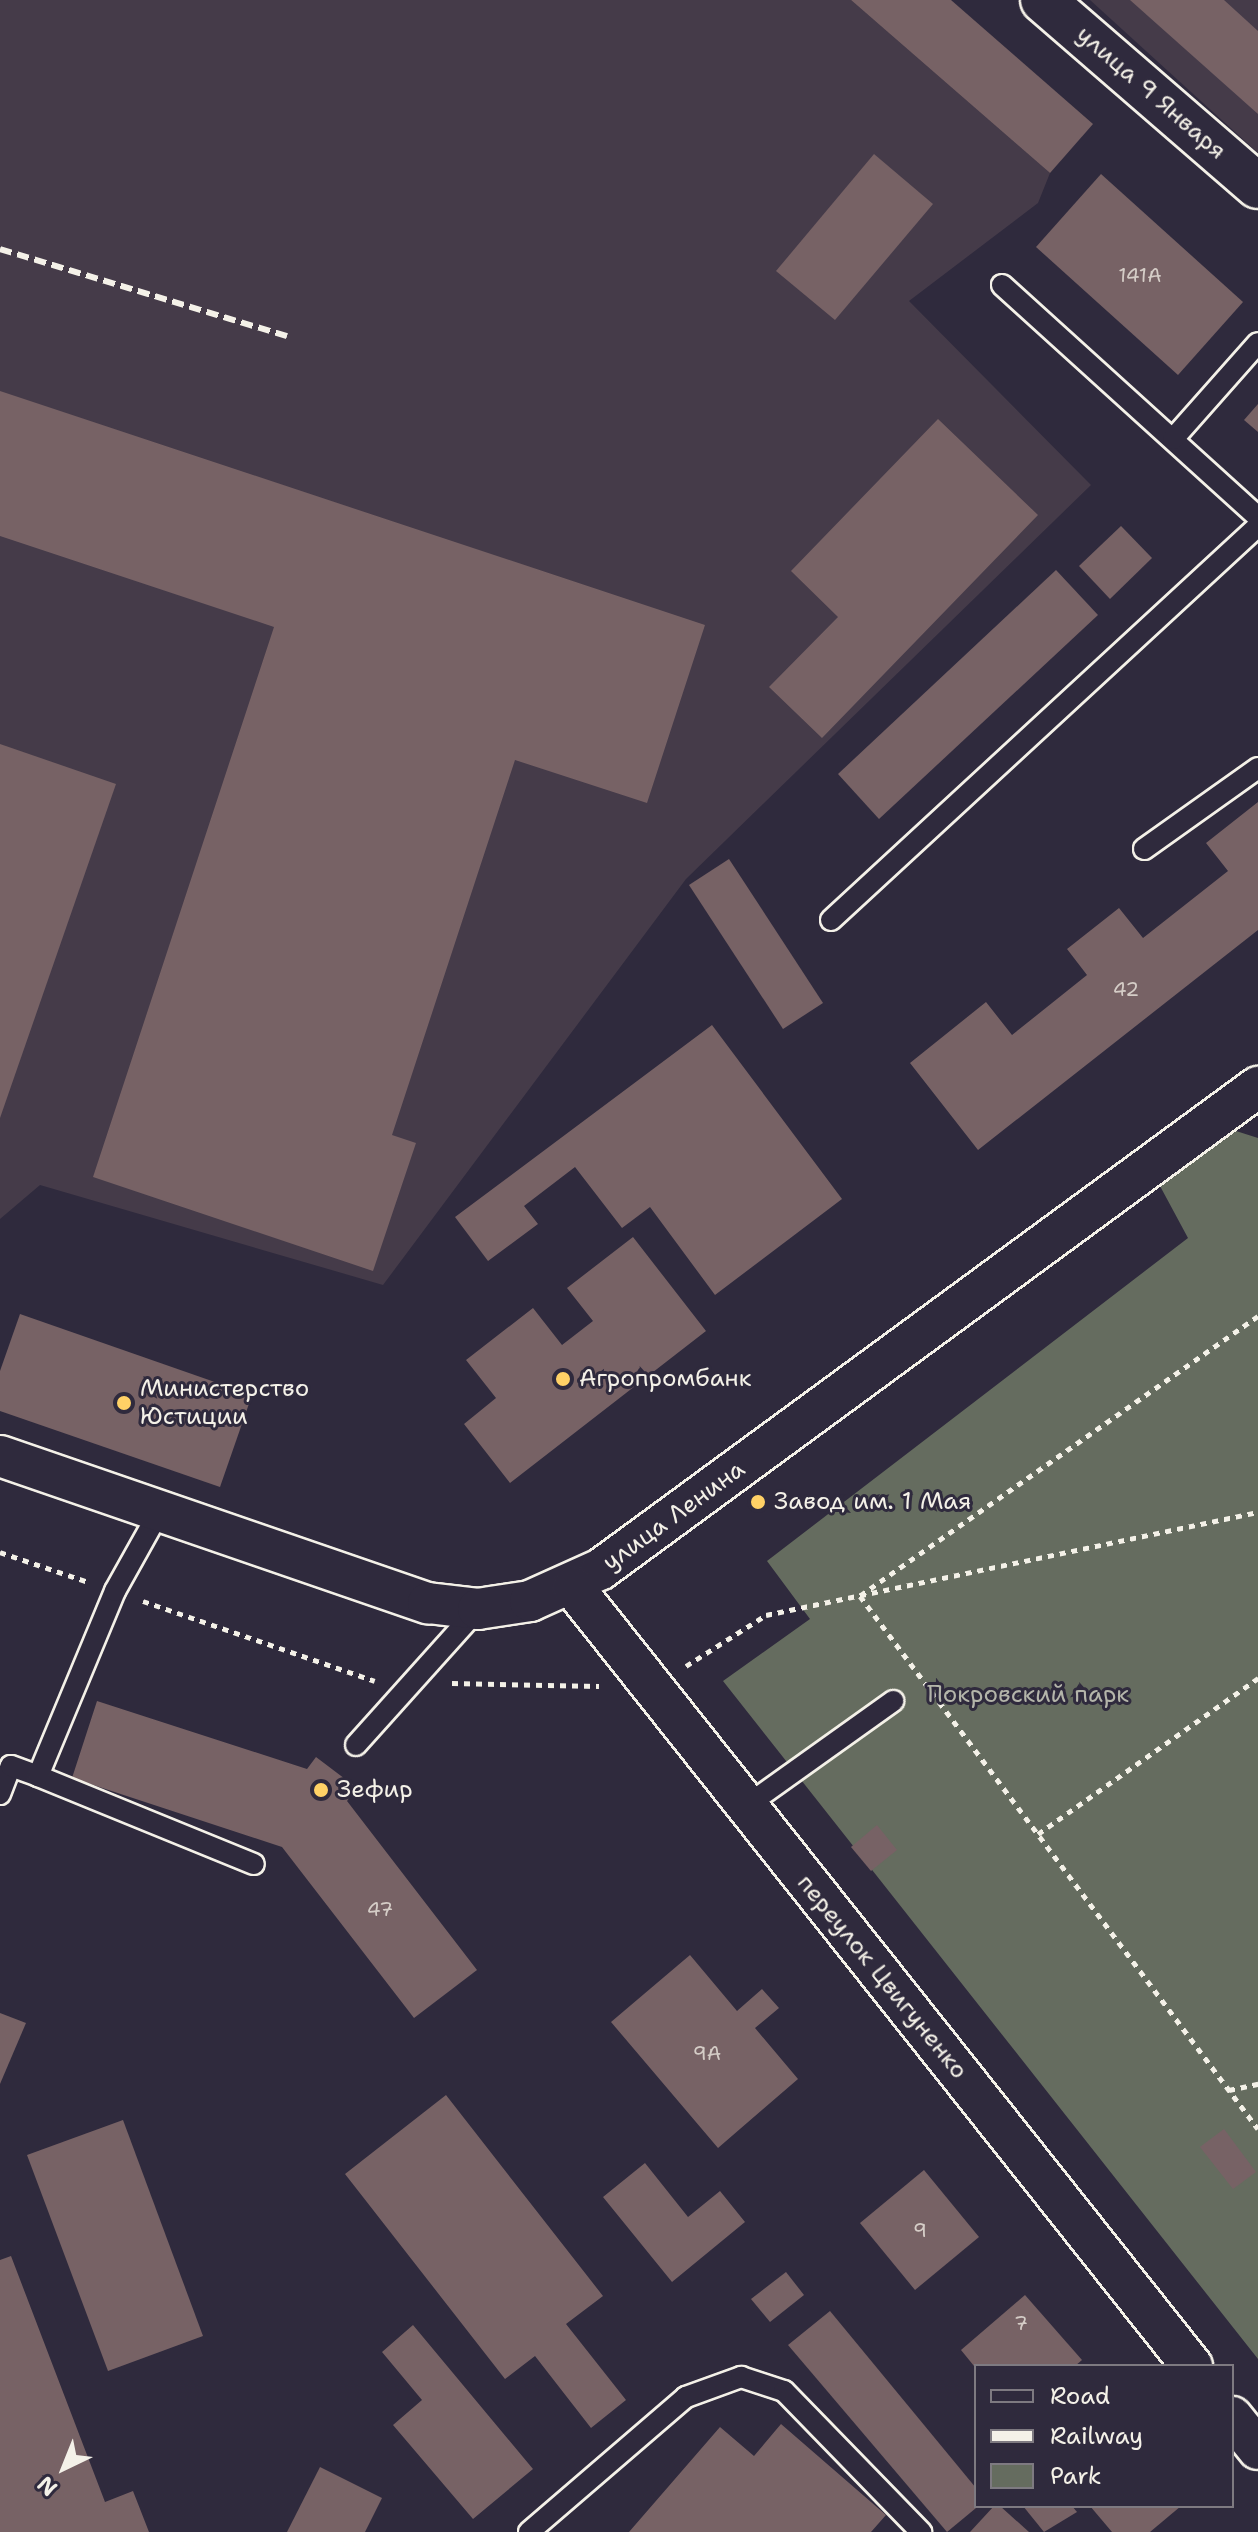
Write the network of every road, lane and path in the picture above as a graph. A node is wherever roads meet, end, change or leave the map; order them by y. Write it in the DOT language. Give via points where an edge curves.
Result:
graph roads {
  1 [pos="1043,0"];
  2 [pos="1258,186"];
  3 [pos="1002,285"];
  4 [pos="1258,343"];
  5 [pos="1173,439"];
  6 [pos="1258,517"];
  7 [pos="1258,526"];
  8 [pos="1258,768"];
  9 [pos="1144,849"];
  10 [pos="831,920"];
  11 [pos="1258,1087"];
  12 [pos="1258,1316"];
  13 [pos="0,1456"];
  14 [pos="1258,1512"];
  15 [pos="158,1514"];
  16 [pos="0,1552"];
  17 [pos="573,1587"];
  18 [pos="115,1591"];
  19 [pos="860,1596"];
  20 [pos="478,1609"];
  21 [pos="675,1673"];
  22 [pos="1258,1678"];
  23 [pos="410,1685"];
  24 [pos="599,1686"];
  25 [pos="893,1701"];
  26 [pos="356,1745"];
  27 [pos="38,1776"];
  28 [pos="0,1794"];
  29 [pos="746,1806"];
  30 [pos="1038,1834"];
  31 [pos="254,1864"];
  32 [pos="1258,2084"];
  33 [pos="1229,2090"];
  34 [pos="1258,2129"];
  35 [pos="1190,2364"];
  36 [pos="1234,2419"];
  37 [pos="1258,2449"];
  38 [pos="529,2532"];
  39 [pos="921,2532"];
  1 -- 2 [label="street, улица 9 Января"];
  3 -- 5 [label="lane"];
  4 -- 5 [label="lane"];
  5 -- 6 [label="lane"];
  7 -- 10 [label="lane"];
  8 -- 9 [label="lane"];
  11 -- 17 [label="street, улица Ленина"];
  12 -- 19 [label="path"];
  13 -- 15 [label="street, улица Ленина"];
  14 -- 19 [label="path"];
  15 -- 18 [label="lane"];
  15 -- 20 [label="street, улица Ленина" via="428,1603"];
  16 -- 18 [label="path"];
  17 -- 20 [label="street, улица Ленина"];
  17 -- 29 [label="street, переулок Цвигуненко"];
  18 -- 23 [label="path" via="359,1679"];
  18 -- 27 [label="lane"];
  19 -- 21 [label="path" via="766,1615"];
  19 -- 30 [label="path"];
  20 -- 23 [label="lane"];
  22 -- 30 [label="path"];
  23 -- 24 [label="path"];
  23 -- 26 [label="lane"];
  25 -- 29 [label="lane"];
  27 -- 28 [label="lane" via="11,1766"];
  27 -- 31 [label="lane"];
  29 -- 35 [label="street, переулок Цвигуненко"];
  30 -- 33 [label="path"];
  32 -- 33 [label="path"];
  33 -- 34 [label="path"];
  36 -- 37 [label="street"];
  38 -- 39 [label="lane" via="686,2397 741,2377 784,2391"];
}
